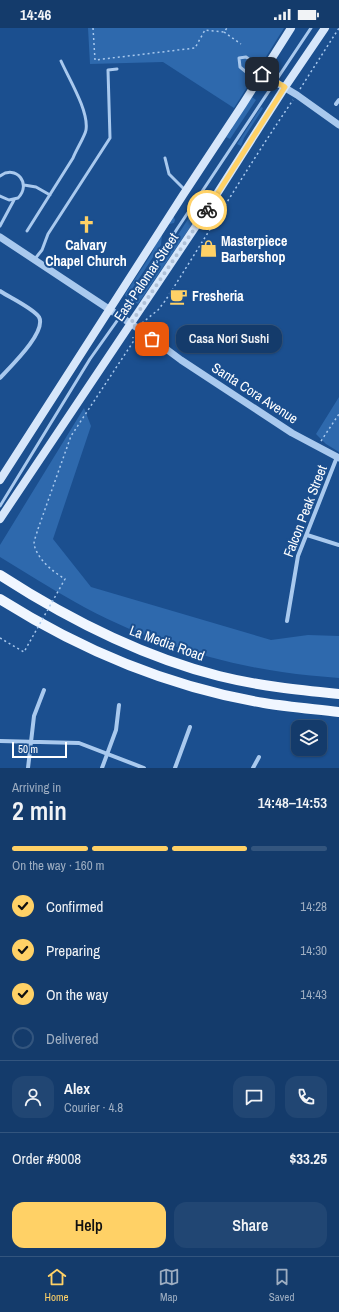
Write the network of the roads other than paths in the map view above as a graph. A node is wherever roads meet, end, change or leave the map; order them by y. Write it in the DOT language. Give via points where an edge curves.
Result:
graph roads {
  1 [pos="290,28"];
  2 [pos="311,28"];
  3 [pos="325,28"];
  4 [pos="61,61"];
  5 [pos="118,69"];
  6 [pos="262,74"];
  7 [pos="275,82"];
  8 [pos="285,87"];
  9 [pos="339,125"];
  10 [pos="165,158"];
  11 [pos="0,176"];
  12 [pos="24,185"];
  13 [pos="186,190"];
  14 [pos="50,195"];
  15 [pos="0,196"];
  16 [pos="14,200"];
  17 [pos="0,226"];
  18 [pos="27,231"];
  19 [pos="0,237"];
  20 [pos="34,260"];
  21 [pos="0,291"];
  22 [pos="110,310"];
  23 [pos="120,316"];
  24 [pos="131,323"];
  25 [pos="0,377"];
  26 [pos="338,457"];
  27 [pos="0,480"];
  28 [pos="0,506"];
  29 [pos="0,519"];
  30 [pos="307,535"];
  31 [pos="339,545"];
  32 [pos="0,575"];
  33 [pos="0,599"];
  34 [pos="287,621"];
  35 [pos="44,690"];
  36 [pos="339,694"];
  37 [pos="118,705"];
  38 [pos="339,712"];
  39 [pos="190,727"];
  40 [pos="0,741"];
  41 [pos="31,742"];
  42 [pos="107,754"];
  43 [pos="260,757"];
  44 [pos="28,768"];
  45 [pos="102,768"];
  46 [pos="144,768"];
  47 [pos="176,768"];
  48 [pos="253,768"];
  1 -- 6 [label="main road, East Palomar Street"];
  2 -- 7 [label="lane"];
  3 -- 8 [label="main road, East Palomar Street"];
  4 -- 14 [label="lane" via="85,114 86,131"];
  5 -- 20 [label="lane" via="108,70 110,138"];
  6 -- 6 [label="lane" via="257,64 246,57 239,58 240,67 247,74"];
  6 -- 7 [label="street"];
  6 -- 13 [label="main road, East Palomar Street"];
  7 -- 8 [label="street"];
  7 -- 23 [label="lane"];
  8 -- 9 [label="street"];
  8 -- 24 [label="main road, East Palomar Street"];
  10 -- 13 [label="lane" via="169,174"];
  11 -- 12 [label="lane" via="8,172 17,173"];
  12 -- 14 [label="lane" via="36,187"];
  12 -- 16 [label="lane" via="22,194"];
  13 -- 22 [label="main road, East Palomar Street"];
  14 -- 18 [label="lane"];
  15 -- 16 [label="lane"];
  16 -- 17 [label="lane"];
  19 -- 20 [label="street, Santa Cora Avenue"];
  20 -- 22 [label="street, Santa Cora Avenue"];
  21 -- 25 [label="street" via="32,312 40,322 38,334"];
  22 -- 23 [label="street, Santa Cora Avenue"];
  22 -- 27 [label="main road, East Palomar Street"];
  23 -- 24 [label="street, Santa Cora Avenue"];
  23 -- 28 [label="lane"];
  24 -- 26 [label="street, Santa Cora Avenue" via="181,360 286,429"];
  24 -- 29 [label="main road, East Palomar Street"];
  26 -- 30 [label="street, Falcon Peak Street"];
  30 -- 31 [label="street"];
  30 -- 34 [label="street, Falcon Peak Street" via="298,556"];
  32 -- 36 [label="main road, La Media Road" via="82,624 174,663 256,684"];
  33 -- 38 [label="main road" via="82,646 156,676 263,703"];
  35 -- 41 [label="street" via="34,716"];
  37 -- 42 [label="street" via="116,730"];
  39 -- 47 [label="street"];
  40 -- 41 [label="street"];
  41 -- 42 [label="street" via="78,744"];
  41 -- 44 [label="street"];
  42 -- 45 [label="street"];
  42 -- 46 [label="street"];
  43 -- 48 [label="street"];
}
